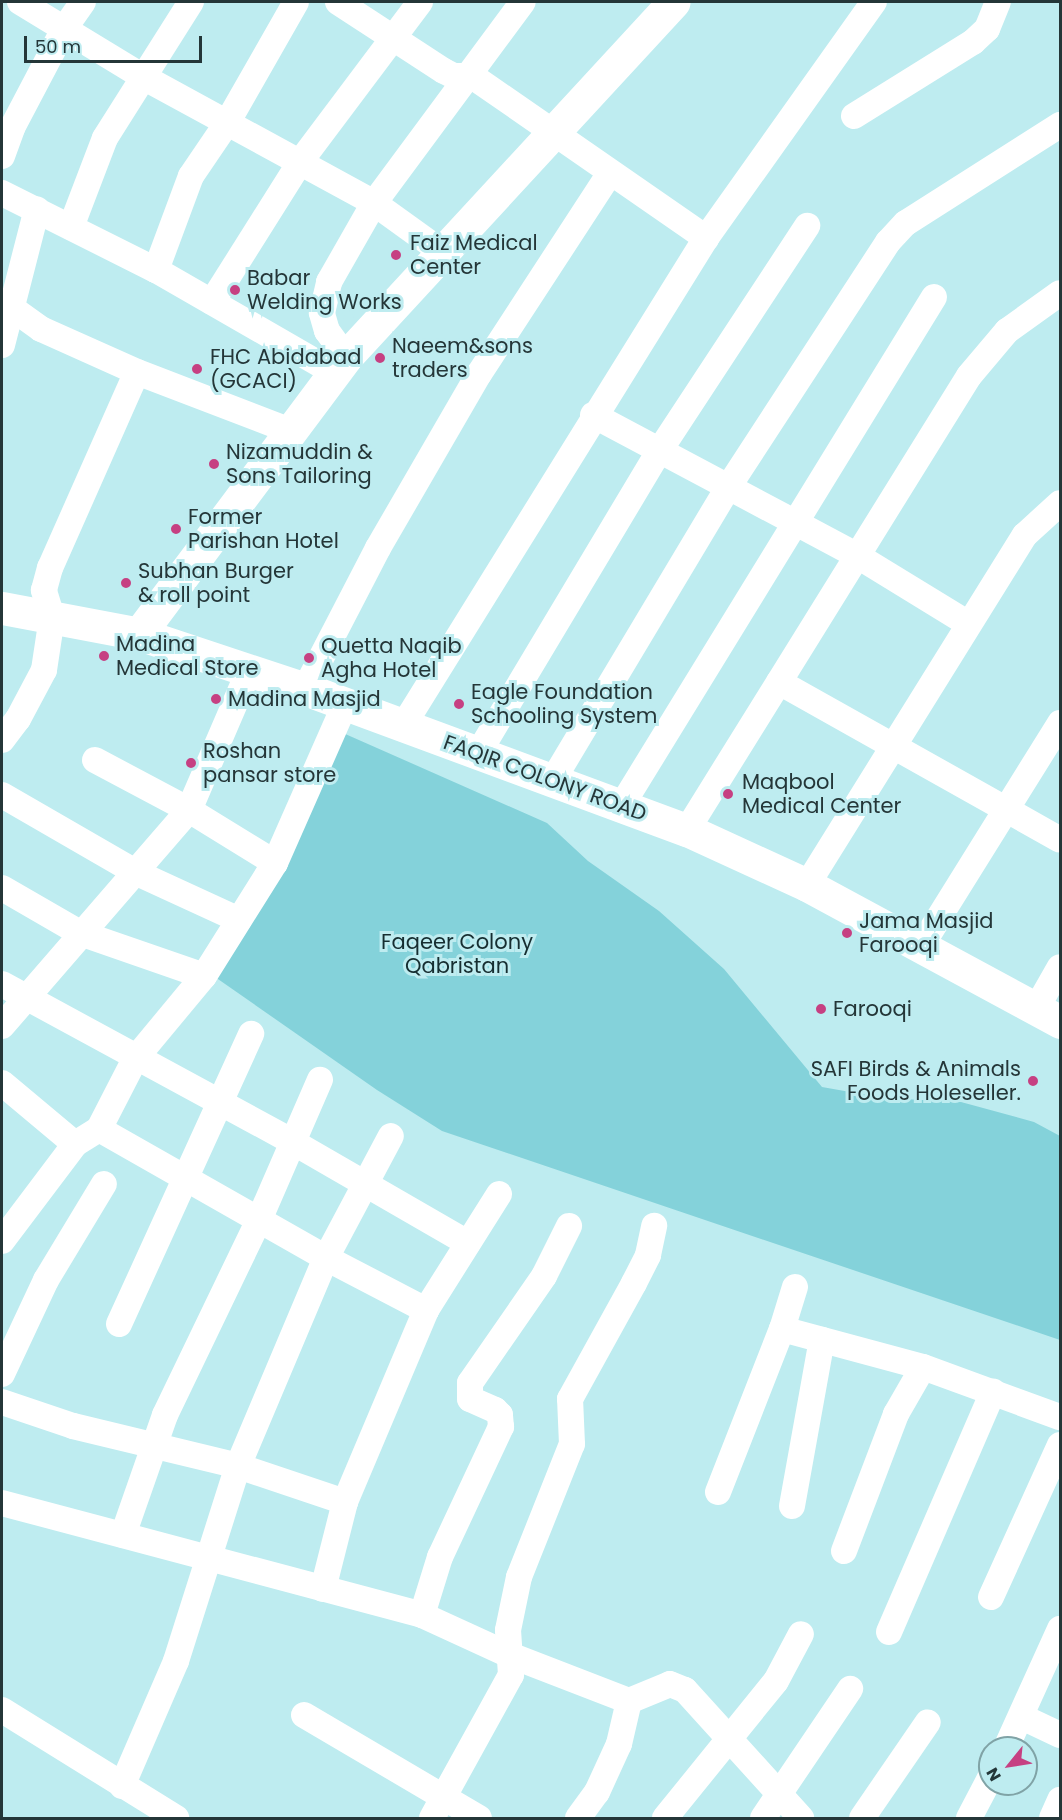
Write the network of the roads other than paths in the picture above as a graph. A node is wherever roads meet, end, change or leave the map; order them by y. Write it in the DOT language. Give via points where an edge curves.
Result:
graph roads {
  1 [pos="20,2"];
  2 [pos="83,2"];
  3 [pos="191,2"];
  4 [pos="296,2"];
  5 [pos="338,2"];
  6 [pos="420,2"];
  7 [pos="523,2"];
  8 [pos="674,2"];
  9 [pos="874,2"];
  10 [pos="998,2"];
  11 [pos="64,29"];
  12 [pos="394,38"];
  13 [pos="472,76"];
  14 [pos="145,78"];
  15 [pos="854,116"];
  16 [pos="227,123"];
  17 [pos="1060,125"];
  18 [pos="550,132"];
  19 [pos="2,156"];
  20 [pos="300,162"];
  21 [pos="610,173"];
  22 [pos="2,192"];
  23 [pos="374,203"];
  24 [pos="37,209"];
  25 [pos="807,226"];
  26 [pos="71,227"];
  27 [pos="706,238"];
  28 [pos="442,252"];
  29 [pos="156,270"];
  30 [pos="1060,293"];
  31 [pos="933,297"];
  32 [pos="212,302"];
  33 [pos="5,305"];
  34 [pos="2,345"];
  35 [pos="340,365"];
  36 [pos="136,372"];
  37 [pos="593,416"];
  38 [pos="291,431"];
  39 [pos="658,453"];
  40 [pos="727,489"];
  41 [pos="1060,503"];
  42 [pos="793,522"];
  43 [pos="856,555"];
  44 [pos="2,608"];
  45 [pos="52,617"];
  46 [pos="967,623"];
  47 [pos="139,634"];
  48 [pos="249,670"];
  49 [pos="779,682"];
  50 [pos="305,689"];
  51 [pos="345,705"];
  52 [pos="1060,723"];
  53 [pos="403,726"];
  54 [pos="2,740"];
  55 [pos="892,746"];
  56 [pos="479,752"];
  57 [pos="95,760"];
  58 [pos="553,780"];
  59 [pos="2,795"];
  60 [pos="622,805"];
  61 [pos="189,810"];
  62 [pos="1003,810"];
  63 [pos="687,830"];
  64 [pos="1060,840"];
  65 [pos="276,863"];
  66 [pos="136,873"];
  67 [pos="807,885"];
  68 [pos="2,888"];
  69 [pos="239,920"];
  70 [pos="80,933"];
  71 [pos="920,948"];
  72 [pos="1060,967"];
  73 [pos="204,976"];
  74 [pos="2,984"];
  75 [pos="25,998"];
  76 [pos="1048,1015"];
  77 [pos="2,1026"];
  78 [pos="251,1034"];
  79 [pos="135,1059"];
  80 [pos="320,1080"];
  81 [pos="2,1083"];
  82 [pos="220,1104"];
  83 [pos="99,1129"];
  84 [pos="391,1136"];
  85 [pos="291,1141"];
  86 [pos="75,1144"];
  87 [pos="185,1178"];
  88 [pos="104,1184"];
  89 [pos="364,1185"];
  90 [pos="499,1194"];
  91 [pos="9,1214"];
  92 [pos="259,1220"];
  93 [pos="569,1226"];
  94 [pos="654,1226"];
  95 [pos="2,1241"];
  96 [pos="468,1243"];
  97 [pos="326,1258"];
  98 [pos="795,1287"];
  99 [pos="426,1310"];
  100 [pos="119,1324"];
  101 [pos="782,1329"];
  102 [pos="822,1340"];
  103 [pos="923,1367"];
  104 [pos="2,1374"];
  105 [pos="993,1392"];
  106 [pos="2,1402"];
  107 [pos="1060,1417"];
  108 [pos="1060,1445"];
  109 [pos="156,1446"];
  110 [pos="238,1466"];
  111 [pos="718,1492"];
  112 [pos="345,1502"];
  113 [pos="2,1503"];
  114 [pos="792,1506"];
  115 [pos="123,1535"];
  116 [pos="844,1551"];
  117 [pos="211,1559"];
  118 [pos="323,1589"];
  119 [pos="991,1597"];
  120 [pos="422,1615"];
  121 [pos="1060,1629"];
  122 [pos="889,1632"];
  123 [pos="801,1634"];
  124 [pos="507,1654"];
  125 [pos="850,1689"];
  126 [pos="629,1701"];
  127 [pos="2,1710"];
  128 [pos="304,1715"];
  129 [pos="1022,1717"];
  130 [pos="928,1722"];
  131 [pos="1060,1735"];
  132 [pos="1012,1736"];
  133 [pos="728,1738"];
  134 [pos="122,1786"];
  135 [pos="445,1796"];
  136 [pos="778,1796"];
  137 [pos="981,1796"];
  138 [pos="1060,1800"];
  139 [pos="176,1818"];
  140 [pos="432,1818"];
  141 [pos="479,1818"];
  142 [pos="578,1818"];
  143 [pos="665,1818"];
  144 [pos="763,1818"];
  145 [pos="801,1818"];
  146 [pos="862,1818"];
  147 [pos="969,1818"];
  148 [pos="1052,1818"];
  1 -- 11 [label="street"];
  2 -- 11 [label="street"];
  3 -- 14 [label="street"];
  4 -- 16 [label="street"];
  5 -- 12 [label="street"];
  6 -- 12 [label="street"];
  7 -- 13 [label="street"];
  8 -- 18 [label="main road"];
  9 -- 27 [label="street"];
  10 -- 15 [label="street" via="987,29 973,42"];
  11 -- 14 [label="street"];
  11 -- 19 [label="street" via="12,128"];
  12 -- 13 [label="street" via="454,76"];
  12 -- 20 [label="street"];
  13 -- 18 [label="street"];
  13 -- 23 [label="street"];
  14 -- 16 [label="street"];
  14 -- 26 [label="street" via="105,138"];
  16 -- 20 [label="street"];
  16 -- 29 [label="street" via="191,176"];
  17 -- 40 [label="street" via="906,223 888,242"];
  18 -- 21 [label="street"];
  18 -- 28 [label="main road"];
  20 -- 23 [label="street"];
  20 -- 32 [label="street"];
  21 -- 27 [label="street"];
  21 -- 50 [label="street" via="479,374 378,548"];
  22 -- 24 [label="street"];
  23 -- 28 [label="street"];
  23 -- 35 [label="street" via="329,282 322,313"];
  24 -- 26 [label="street"];
  24 -- 33 [label="street"];
  25 -- 39 [label="street"];
  26 -- 29 [label="street"];
  27 -- 37 [label="street"];
  28 -- 35 [label="main road"];
  29 -- 32 [label="street"];
  30 -- 43 [label="street" via="1007,331 969,376"];
  31 -- 42 [label="street"];
  32 -- 35 [label="street"];
  33 -- 34 [label="street"];
  33 -- 36 [label="street" via="41,329"];
  35 -- 38 [label="main road"];
  36 -- 38 [label="street"];
  36 -- 45 [label="street" via="50,568 44,590"];
  37 -- 39 [label="street"];
  37 -- 53 [label="street"];
  38 -- 47 [label="main road"];
  39 -- 40 [label="street"];
  39 -- 56 [label="street"];
  40 -- 42 [label="street"];
  40 -- 58 [label="street"];
  41 -- 46 [label="street" via="1025,535"];
  42 -- 43 [label="street"];
  42 -- 60 [label="street"];
  43 -- 46 [label="street"];
  43 -- 49 [label="street"];
  44 -- 45 [label="main road, FAQIR COLONY ROAD"];
  45 -- 47 [label="main road, FAQIR COLONY ROAD"];
  45 -- 54 [label="street" via="44,670"];
  46 -- 55 [label="street"];
  47 -- 48 [label="main road, FAQIR COLONY ROAD"];
  48 -- 50 [label="main road, FAQIR COLONY ROAD"];
  48 -- 61 [label="street"];
  49 -- 55 [label="street"];
  49 -- 63 [label="street"];
  50 -- 51 [label="main road, FAQIR COLONY ROAD"];
  51 -- 53 [label="main road, FAQIR COLONY ROAD"];
  51 -- 65 [label="street"];
  52 -- 62 [label="street"];
  53 -- 56 [label="main road, FAQIR COLONY ROAD"];
  55 -- 62 [label="street"];
  55 -- 67 [label="street"];
  56 -- 58 [label="main road, FAQIR COLONY ROAD"];
  57 -- 61 [label="street"];
  58 -- 60 [label="main road, FAQIR COLONY ROAD"];
  59 -- 66 [label="street"];
  60 -- 63 [label="main road, FAQIR COLONY ROAD"];
  61 -- 65 [label="street"];
  61 -- 66 [label="street"];
  62 -- 64 [label="street"];
  62 -- 71 [label="street"];
  63 -- 67 [label="main road, FAQIR COLONY ROAD"];
  65 -- 69 [label="street"];
  66 -- 69 [label="street"];
  66 -- 70 [label="street"];
  67 -- 71 [label="main road, FAQIR COLONY ROAD"];
  68 -- 70 [label="street"];
  69 -- 73 [label="street"];
  70 -- 73 [label="street"];
  70 -- 75 [label="street"];
  71 -- 76 [label="main road, FAQIR COLONY ROAD"];
  72 -- 76 [label="street"];
  73 -- 79 [label="street"];
  74 -- 75 [label="street"];
  75 -- 77 [label="street"];
  75 -- 79 [label="street"];
  78 -- 82 [label="street"];
  79 -- 82 [label="street"];
  79 -- 83 [label="street"];
  80 -- 85 [label="street"];
  81 -- 86 [label="street"];
  82 -- 85 [label="street"];
  82 -- 87 [label="street"];
  83 -- 86 [label="street"];
  83 -- 87 [label="street"];
  84 -- 89 [label="street"];
  85 -- 89 [label="street"];
  85 -- 92 [label="street"];
  86 -- 91 [label="street"];
  87 -- 92 [label="street"];
  87 -- 100 [label="street"];
  88 -- 104 [label="street" via="46,1280"];
  89 -- 96 [label="street"];
  89 -- 97 [label="street"];
  90 -- 96 [label="street"];
  91 -- 95 [label="street"];
  92 -- 97 [label="street"];
  92 -- 109 [label="street" via="165,1415"];
  93 -- 120 [label="street" via="544,1276 470,1383 470,1399 500,1414 501,1427 440,1557"];
  94 -- 124 [label="street" via="639,1274 570,1399 572,1444 519,1577"];
  96 -- 99 [label="street"];
  97 -- 99 [label="street"];
  97 -- 110 [label="street"];
  98 -- 101 [label="street"];
  99 -- 112 [label="street"];
  101 -- 102 [label="street"];
  101 -- 111 [label="street"];
  102 -- 103 [label="street"];
  102 -- 114 [label="street"];
  103 -- 105 [label="street"];
  103 -- 116 [label="street" via="896,1414"];
  105 -- 107 [label="street"];
  105 -- 122 [label="street"];
  106 -- 109 [label="street"];
  108 -- 119 [label="street"];
  109 -- 110 [label="street"];
  109 -- 115 [label="street"];
  110 -- 112 [label="street"];
  110 -- 117 [label="street"];
  112 -- 118 [label="street"];
  113 -- 115 [label="street"];
  115 -- 117 [label="street"];
  117 -- 118 [label="street"];
  117 -- 134 [label="street" via="176,1661"];
  118 -- 120 [label="street"];
  120 -- 124 [label="street"];
  121 -- 129 [label="street"];
  123 -- 133 [label="street" via="776,1681"];
  124 -- 126 [label="street"];
  124 -- 135 [label="street" via="511,1675"];
  125 -- 136 [label="street"];
  126 -- 133 [label="street" via="670,1684 685,1690"];
  126 -- 142 [label="street" via="619,1744 597,1792"];
  127 -- 134 [label="street"];
  128 -- 135 [label="street"];
  129 -- 131 [label="street"];
  129 -- 132 [label="street"];
  130 -- 146 [label="street"];
  133 -- 136 [label="street"];
  133 -- 143 [label="street"];
  134 -- 139 [label="street"];
  135 -- 140 [label="street"];
  135 -- 141 [label="street"];
  136 -- 144 [label="street"];
  136 -- 145 [label="street"];
  137 -- 147 [label="street"];
  138 -- 148 [label="street"];
}
